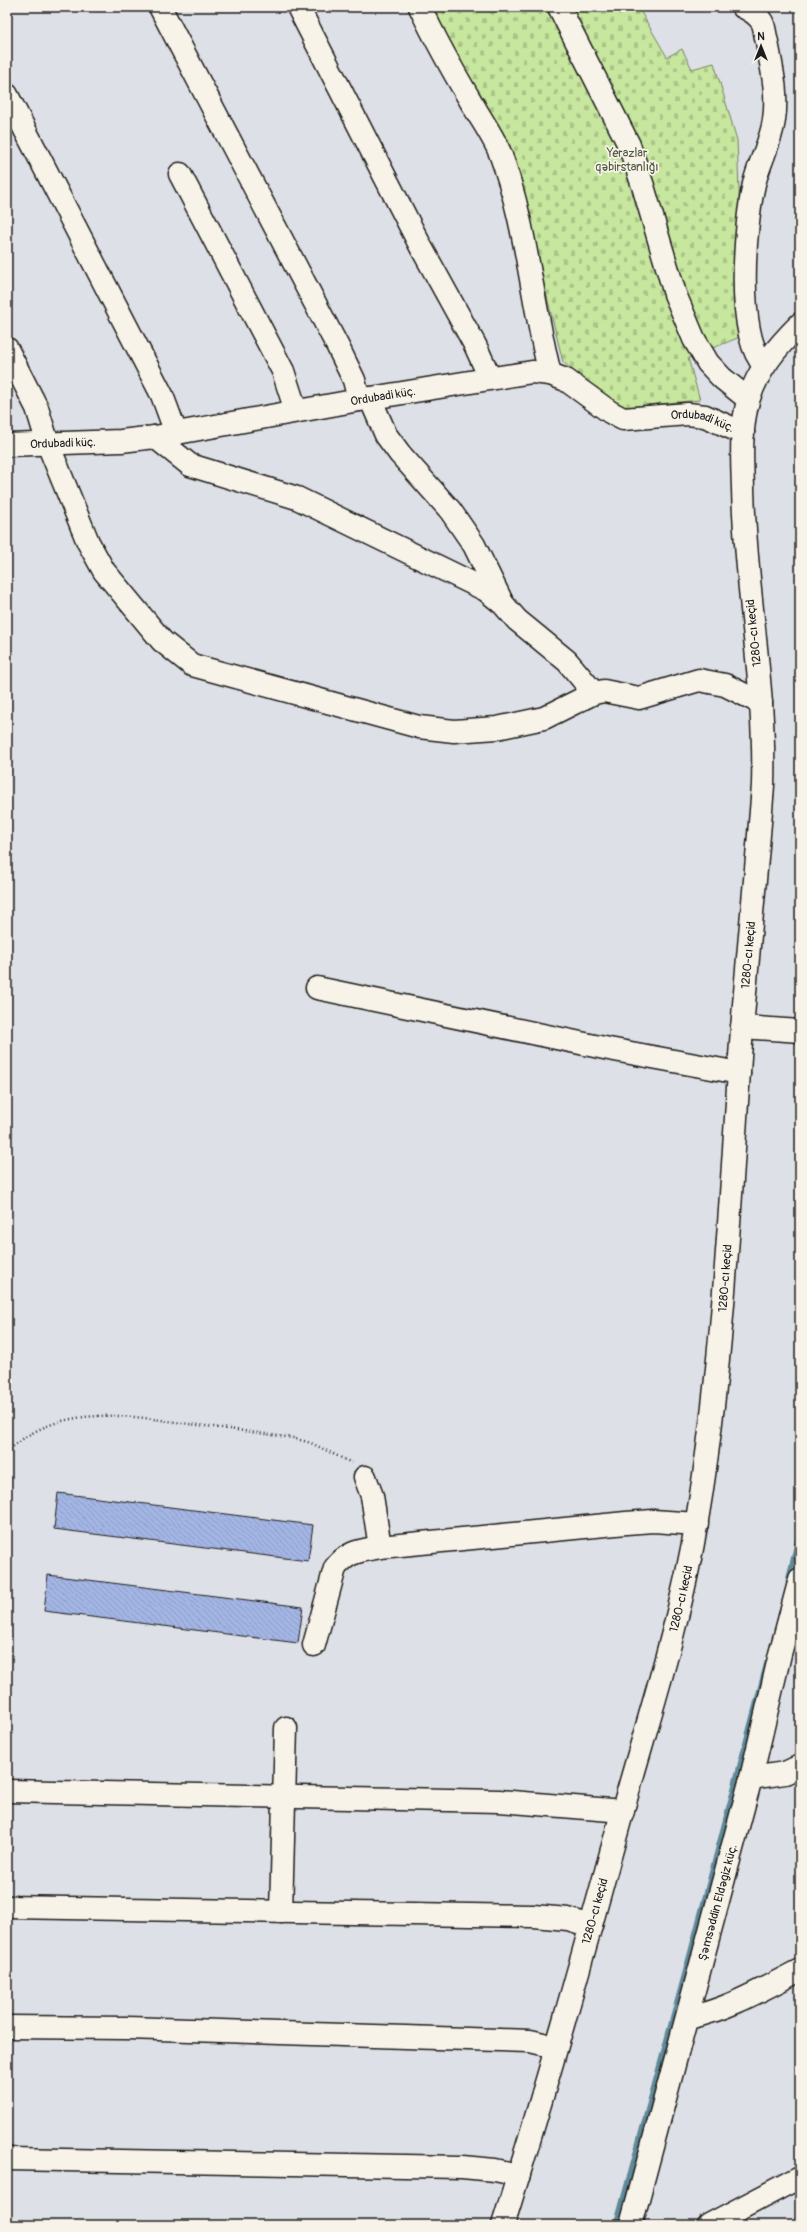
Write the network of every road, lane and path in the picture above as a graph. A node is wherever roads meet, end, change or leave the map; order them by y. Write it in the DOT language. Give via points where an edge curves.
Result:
graph roads {
  1 [pos="160,7"];
  2 [pos="298,7"];
  3 [pos="420,7"];
  4 [pos="560,7"];
  5 [pos="743,7"];
  6 [pos="7,95"];
  7 [pos="180,174"];
  8 [pos="800,324"];
  9 [pos="7,349"];
  10 [pos="764,365"];
  11 [pos="550,374"];
  12 [pos="490,378"];
  13 [pos="364,399"];
  14 [pos="748,399"];
  15 [pos="296,411"];
  16 [pos="176,433"];
  17 [pos="743,433"];
  18 [pos="155,437"];
  19 [pos="48,444"];
  20 [pos="7,445"];
  21 [pos="503,604"];
  22 [pos="594,693"];
  23 [pos="761,703"];
  24 [pos="317,988"];
  25 [pos="742,1027"];
  26 [pos="800,1031"];
  27 [pos="739,1073"];
  28 [pos="7,1452"];
  29 [pos="365,1478"];
  30 [pos="697,1524"];
  31 [pos="380,1547"];
  32 [pos="800,1579"];
  33 [pos="314,1645"];
  34 [pos="286,1728"];
  35 [pos="800,1766"];
  36 [pos="751,1778"];
  37 [pos="7,1791"];
  38 [pos="285,1796"];
  39 [pos="623,1811"];
  40 [pos="7,1907"];
  41 [pos="280,1912"];
  42 [pos="591,1926"];
  43 [pos="800,1970"];
  44 [pos="688,2018"];
  45 [pos="7,2027"];
  46 [pos="556,2047"];
  47 [pos="7,2159"];
  48 [pos="519,2175"];
  49 [pos="800,2177"];
  50 [pos="503,2225"];
  51 [pos="631,2225"];
  52 [pos="709,2225"];
  1 -- 13 [label="street"];
  2 -- 12 [label="street"];
  3 -- 11 [label="street" via="436,41 500,152 515,206"];
  4 -- 14 [label="street" via="629,145 644,186 675,294 694,339 708,363"];
  5 -- 10 [label="street" via="762,22 777,99 774,122 754,184 746,258 746,311 753,348"];
  6 -- 16 [label="street" via="162,395"];
  7 -- 15 [label="street" via="283,371"];
  8 -- 10 [label="street, 1280-cı keçid"];
  9 -- 19 [label="street" via="37,408"];
  10 -- 14 [label="street, 1280-cı keçid"];
  11 -- 12 [label="street, Ordubadi küç." via="532,372"];
  11 -- 17 [label="street, Ordubadi küç." via="566,380 623,419 688,414 705,416"];
  12 -- 13 [label="street, Ordubadi küç."];
  13 -- 15 [label="street, Ordubadi küç."];
  13 -- 21 [label="street" via="400,454 450,510 474,545"];
  14 -- 17 [label="street, 1280-cı keçid"];
  15 -- 16 [label="street, Ordubadi küç."];
  16 -- 18 [label="street, Ordubadi küç."];
  17 -- 23 [label="street, 1280-cı keçid" via="744,530"];
  18 -- 19 [label="street, Ordubadi küç."];
  18 -- 21 [label="street" via="190,465 297,498 453,572 486,590"];
  19 -- 20 [label="street, Ordubadi küç."];
  19 -- 22 [label="street" via="88,542 104,571 162,641 192,665 419,727 454,731 497,728 544,718"];
  21 -- 22 [label="street" via="567,661"];
  22 -- 23 [label="street" via="604,691 640,698 699,680 725,684"];
  23 -- 25 [label="street, 1280-cı keçid" via="763,785"];
  24 -- 27 [label="street" via="609,1049"];
  25 -- 26 [label="street"];
  25 -- 27 [label="street, 1280-cı keçid"];
  27 -- 30 [label="street, 1280-cı keçid" via="727,1261 708,1452"];
  28 -- 29 [label="path" via="21,1438 52,1423 102,1414 134,1416 311,1443 352,1464"];
  29 -- 31 [label="street" via="372,1496"];
  30 -- 31 [label="street" via="633,1522"];
  30 -- 39 [label="street, 1280-cı keçid" via="677,1618"];
  31 -- 33 [label="street" via="343,1557 335,1568"];
  32 -- 36 [label="street, Şəmsəddin Eldəgiz küç."];
  34 -- 38 [label="street"];
  35 -- 36 [label="street" via="785,1774"];
  36 -- 44 [label="street, Şəmsəddin Eldəgiz küç."];
  37 -- 38 [label="street"];
  38 -- 39 [label="street" via="500,1801"];
  38 -- 41 [label="street"];
  39 -- 42 [label="street, 1280-cı keçid"];
  40 -- 41 [label="street"];
  41 -- 42 [label="street" via="533,1916 568,1919"];
  42 -- 46 [label="street, 1280-cı keçid"];
  43 -- 44 [label="street" via="713,2013"];
  44 -- 51 [label="street, Şəmsəddin Eldəgiz küç."];
  45 -- 46 [label="street" via="135,2028 530,2041"];
  46 -- 48 [label="street, 1280-cı keçid"];
  47 -- 48 [label="street" via="462,2167"];
  48 -- 50 [label="street, 1280-cı keçid"];
  49 -- 52 [label="street"];
}
